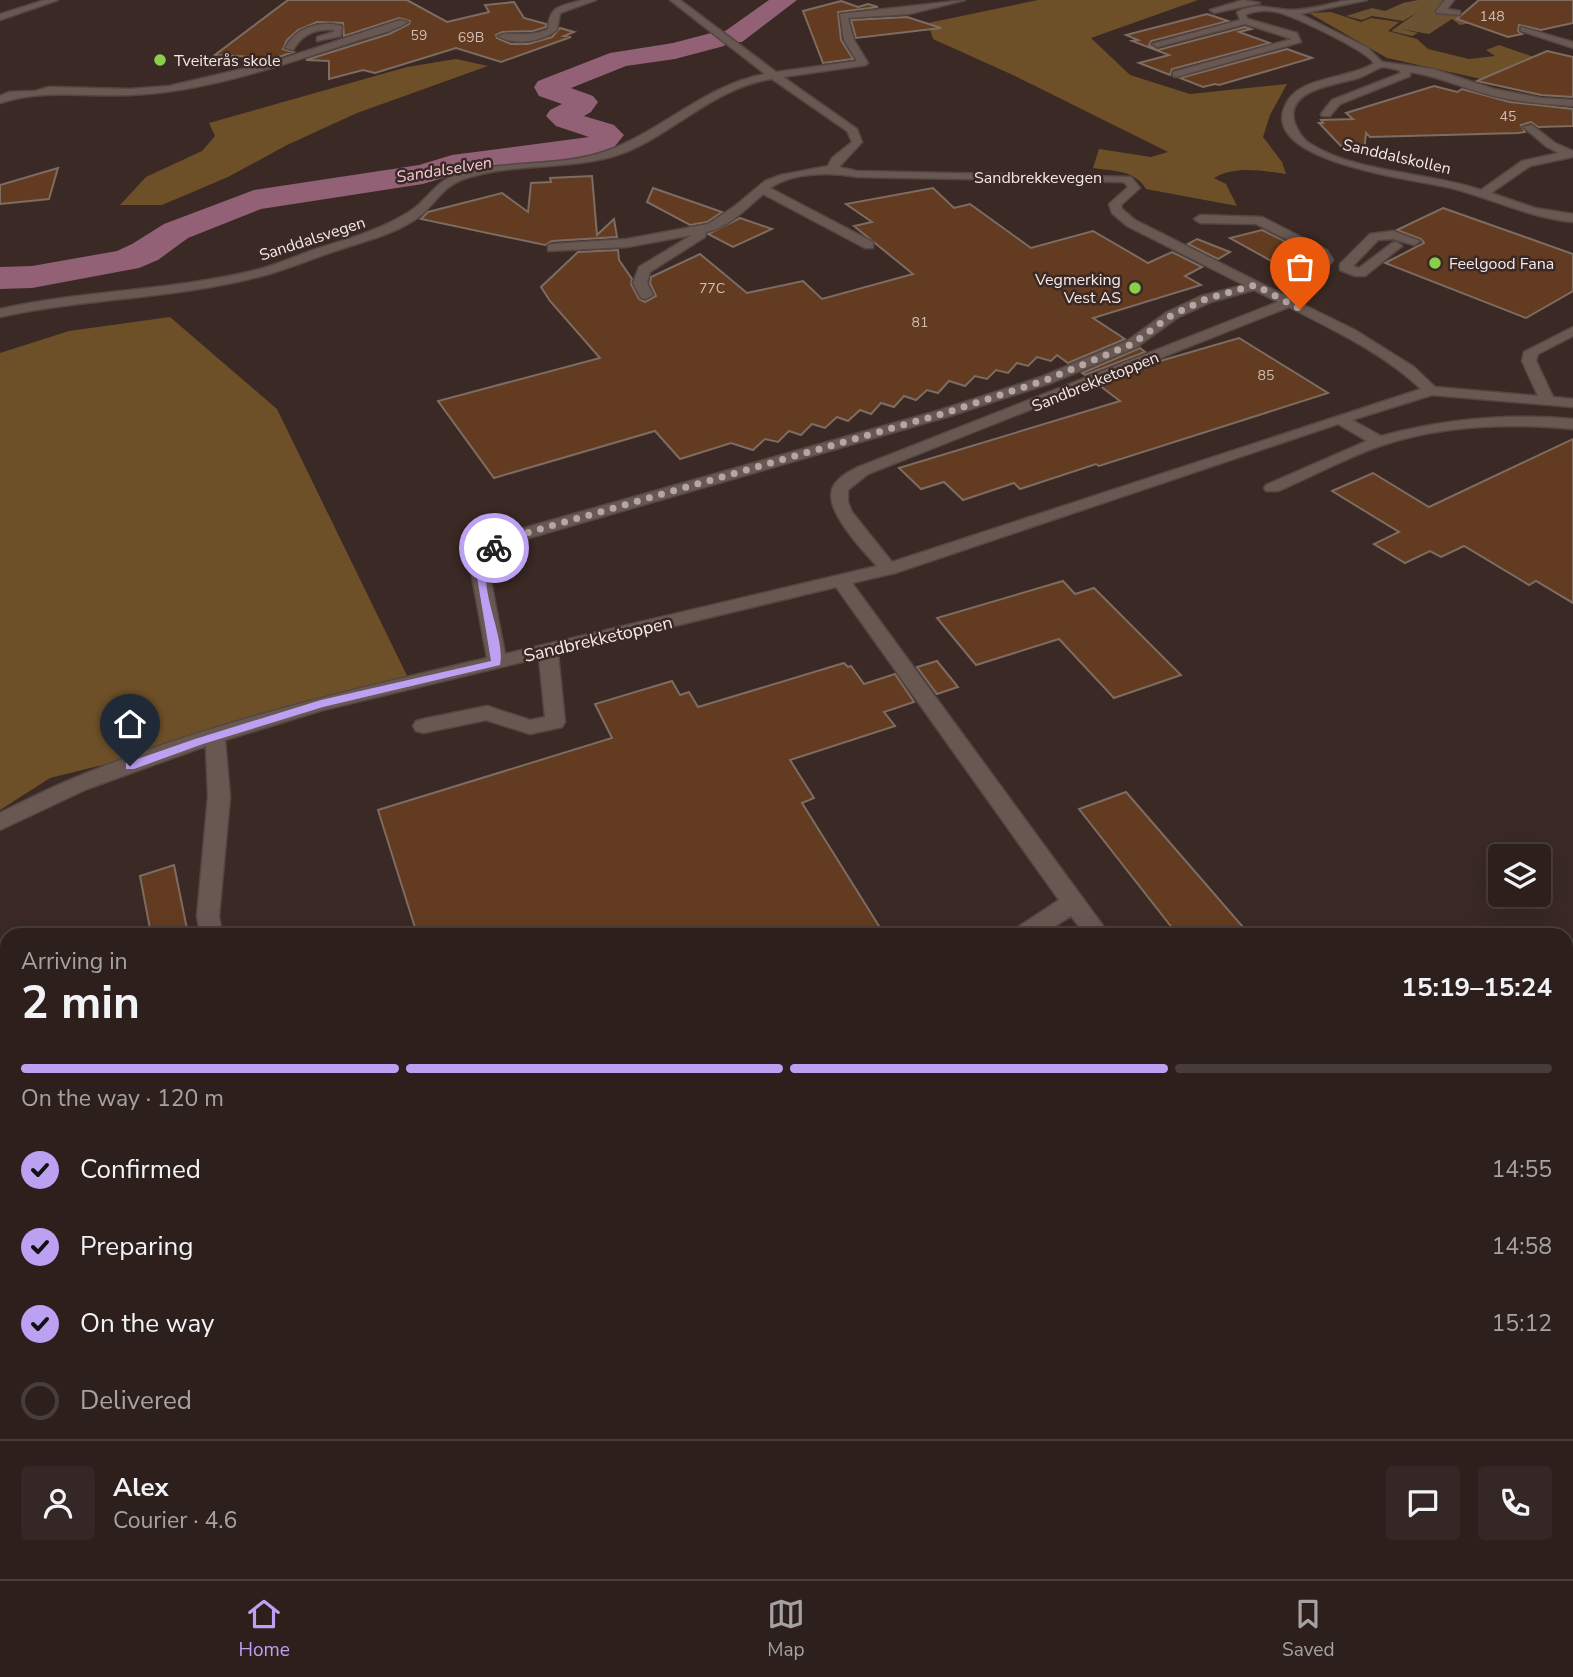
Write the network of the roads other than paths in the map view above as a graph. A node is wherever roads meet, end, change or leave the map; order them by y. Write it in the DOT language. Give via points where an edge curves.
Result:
graph roads {
  1 [pos="54,0"];
  2 [pos="592,0"];
  3 [pos="674,0"];
  4 [pos="961,0"];
  5 [pos="1363,0"];
  6 [pos="1450,0"];
  7 [pos="1271,7"];
  8 [pos="1214,10"];
  9 [pos="1291,13"];
  10 [pos="1457,13"];
  11 [pos="0,17"];
  12 [pos="1245,20"];
  13 [pos="403,22"];
  14 [pos="1267,28"];
  15 [pos="1524,29"];
  16 [pos="1241,34"];
  17 [pos="365,36"];
  18 [pos="503,36"];
  19 [pos="378,40"];
  20 [pos="1157,44"];
  21 [pos="1573,45"];
  22 [pos="290,48"];
  23 [pos="1379,64"];
  24 [pos="1403,69"];
  25 [pos="247,70"];
  26 [pos="1176,74"];
  27 [pos="772,75"];
  28 [pos="194,84"];
  29 [pos="229,86"];
  30 [pos="142,92"];
  31 [pos="0,102"];
  32 [pos="1573,103"];
  33 [pos="131,105"];
  34 [pos="1326,114"];
  35 [pos="1528,127"];
  36 [pos="616,152"];
  37 [pos="1571,154"];
  38 [pos="833,169"];
  39 [pos="550,174"];
  40 [pos="763,189"];
  41 [pos="1482,194"];
  42 [pos="1573,218"];
  43 [pos="1200,219"];
  44 [pos="712,227"];
  45 [pos="1414,242"];
  46 [pos="869,245"];
  47 [pos="1396,246"];
  48 [pos="552,248"];
  49 [pos="1255,285"];
  50 [pos="646,295"];
  51 [pos="1288,303"];
  52 [pos="0,313"];
  53 [pos="1573,331"];
  54 [pos="1432,391"];
  55 [pos="1547,400"];
  56 [pos="1573,403"];
  57 [pos="1339,419"];
  58 [pos="1573,424"];
  59 [pos="1379,441"];
  60 [pos="1272,488"];
  61 [pos="889,569"];
  62 [pos="841,581"];
  63 [pos="548,650"];
  64 [pos="497,663"];
  65 [pos="423,726"];
  66 [pos="215,736"];
  67 [pos="0,821"];
  68 [pos="1073,902"];
  69 [pos="210,928"];
  70 [pos="1035,928"];
  71 [pos="1093,928"];
  1 -- 11 [label="street"];
  2 -- 18 [label="street" via="557,11 552,30 544,34 526,41"];
  3 -- 27 [label="street"];
  4 -- 27 [label="street, Sanddalsvegen" via="918,10 843,16 849,40 863,63"];
  5 -- 9 [label="street"];
  6 -- 10 [label="street" via="1440,11"];
  7 -- 8 [label="street" via="1250,1"];
  7 -- 9 [label="street"];
  7 -- 12 [label="street" via="1248,9 1240,14"];
  9 -- 23 [label="street" via="1365,50"];
  12 -- 14 [label="street"];
  12 -- 20 [label="street"];
  13 -- 17 [label="street"];
  14 -- 16 [label="street"];
  14 -- 26 [label="street" via="1298,40"];
  15 -- 21 [label="street"];
  17 -- 19 [label="street"];
  17 -- 25 [label="street"];
  22 -- 25 [label="street"];
  23 -- 24 [label="street"];
  23 -- 41 [label="street, Sanddalskollen" via="1361,75 1298,95 1288,112 1294,134 1329,156"];
  24 -- 32 [label="street" via="1433,72 1492,92"];
  24 -- 34 [label="street" via="1407,74 1336,102"];
  25 -- 28 [label="street"];
  27 -- 36 [label="street, Sanddalsvegen" via="706,100"];
  27 -- 38 [label="street" via="857,136 854,148 836,160"];
  28 -- 29 [label="street"];
  28 -- 30 [label="street"];
  30 -- 31 [label="street" via="49,90 36,94 29,103"];
  30 -- 33 [label="street"];
  35 -- 37 [label="street"];
  36 -- 39 [label="street, Sanddalsvegen" via="619,162 611,167"];
  36 -- 52 [label="street, Sanddalsvegen" via="459,177 441,186 416,213 385,230 259,273"];
  37 -- 41 [label="street" via="1526,163"];
  38 -- 40 [label="street, Sandbrekkevegen" via="781,178"];
  38 -- 49 [label="street, Sandbrekkevegen" via="857,174 1126,179 1134,188 1115,204 1122,216"];
  40 -- 44 [label="street, Sandbrekkevegen"];
  40 -- 46 [label="street"];
  41 -- 42 [label="street, Sanddalskollen" via="1550,216"];
  43 -- 51 [label="street" via="1258,220 1323,253 1327,260 1301,294"];
  44 -- 48 [label="street, Sandbrekkevegen" via="627,243"];
  44 -- 50 [label="street, Sandbrekkevegen" via="643,270 640,283"];
  45 -- 47 [label="street" via="1392,235 1374,237 1345,267 1360,273"];
  49 -- 51 [label="street, Sandbrekkevegen"];
  49 -- 64 [label="street" via="1206,299 1172,315 1132,344 1046,380 516,536 488,551 480,571"];
  51 -- 54 [label="street, Sandbrekkevegen" via="1350,333"];
  51 -- 61 [label="street, Sandbrekketoppen" via="862,471 844,483 840,504"];
  53 -- 55 [label="street" via="1531,352 1529,361"];
  54 -- 55 [label="street"];
  54 -- 57 [label="street, Sandbrekketoppen"];
  55 -- 56 [label="street"];
  57 -- 59 [label="street"];
  57 -- 61 [label="street, Sandbrekketoppen"];
  58 -- 59 [label="street" via="1480,421"];
  59 -- 60 [label="street"];
  61 -- 62 [label="street, Sandbrekketoppen"];
  62 -- 63 [label="street, Sandbrekketoppen"];
  62 -- 68 [label="street"];
  63 -- 64 [label="street, Sandbrekketoppen"];
  63 -- 65 [label="street" via="555,722 530,727 487,713"];
  64 -- 66 [label="street, Sandbrekketoppen" via="375,689"];
  66 -- 67 [label="street, Sandbrekketoppen" via="80,784"];
  66 -- 69 [label="street" via="219,797"];
  68 -- 70 [label="street"];
  68 -- 71 [label="street"];
}
